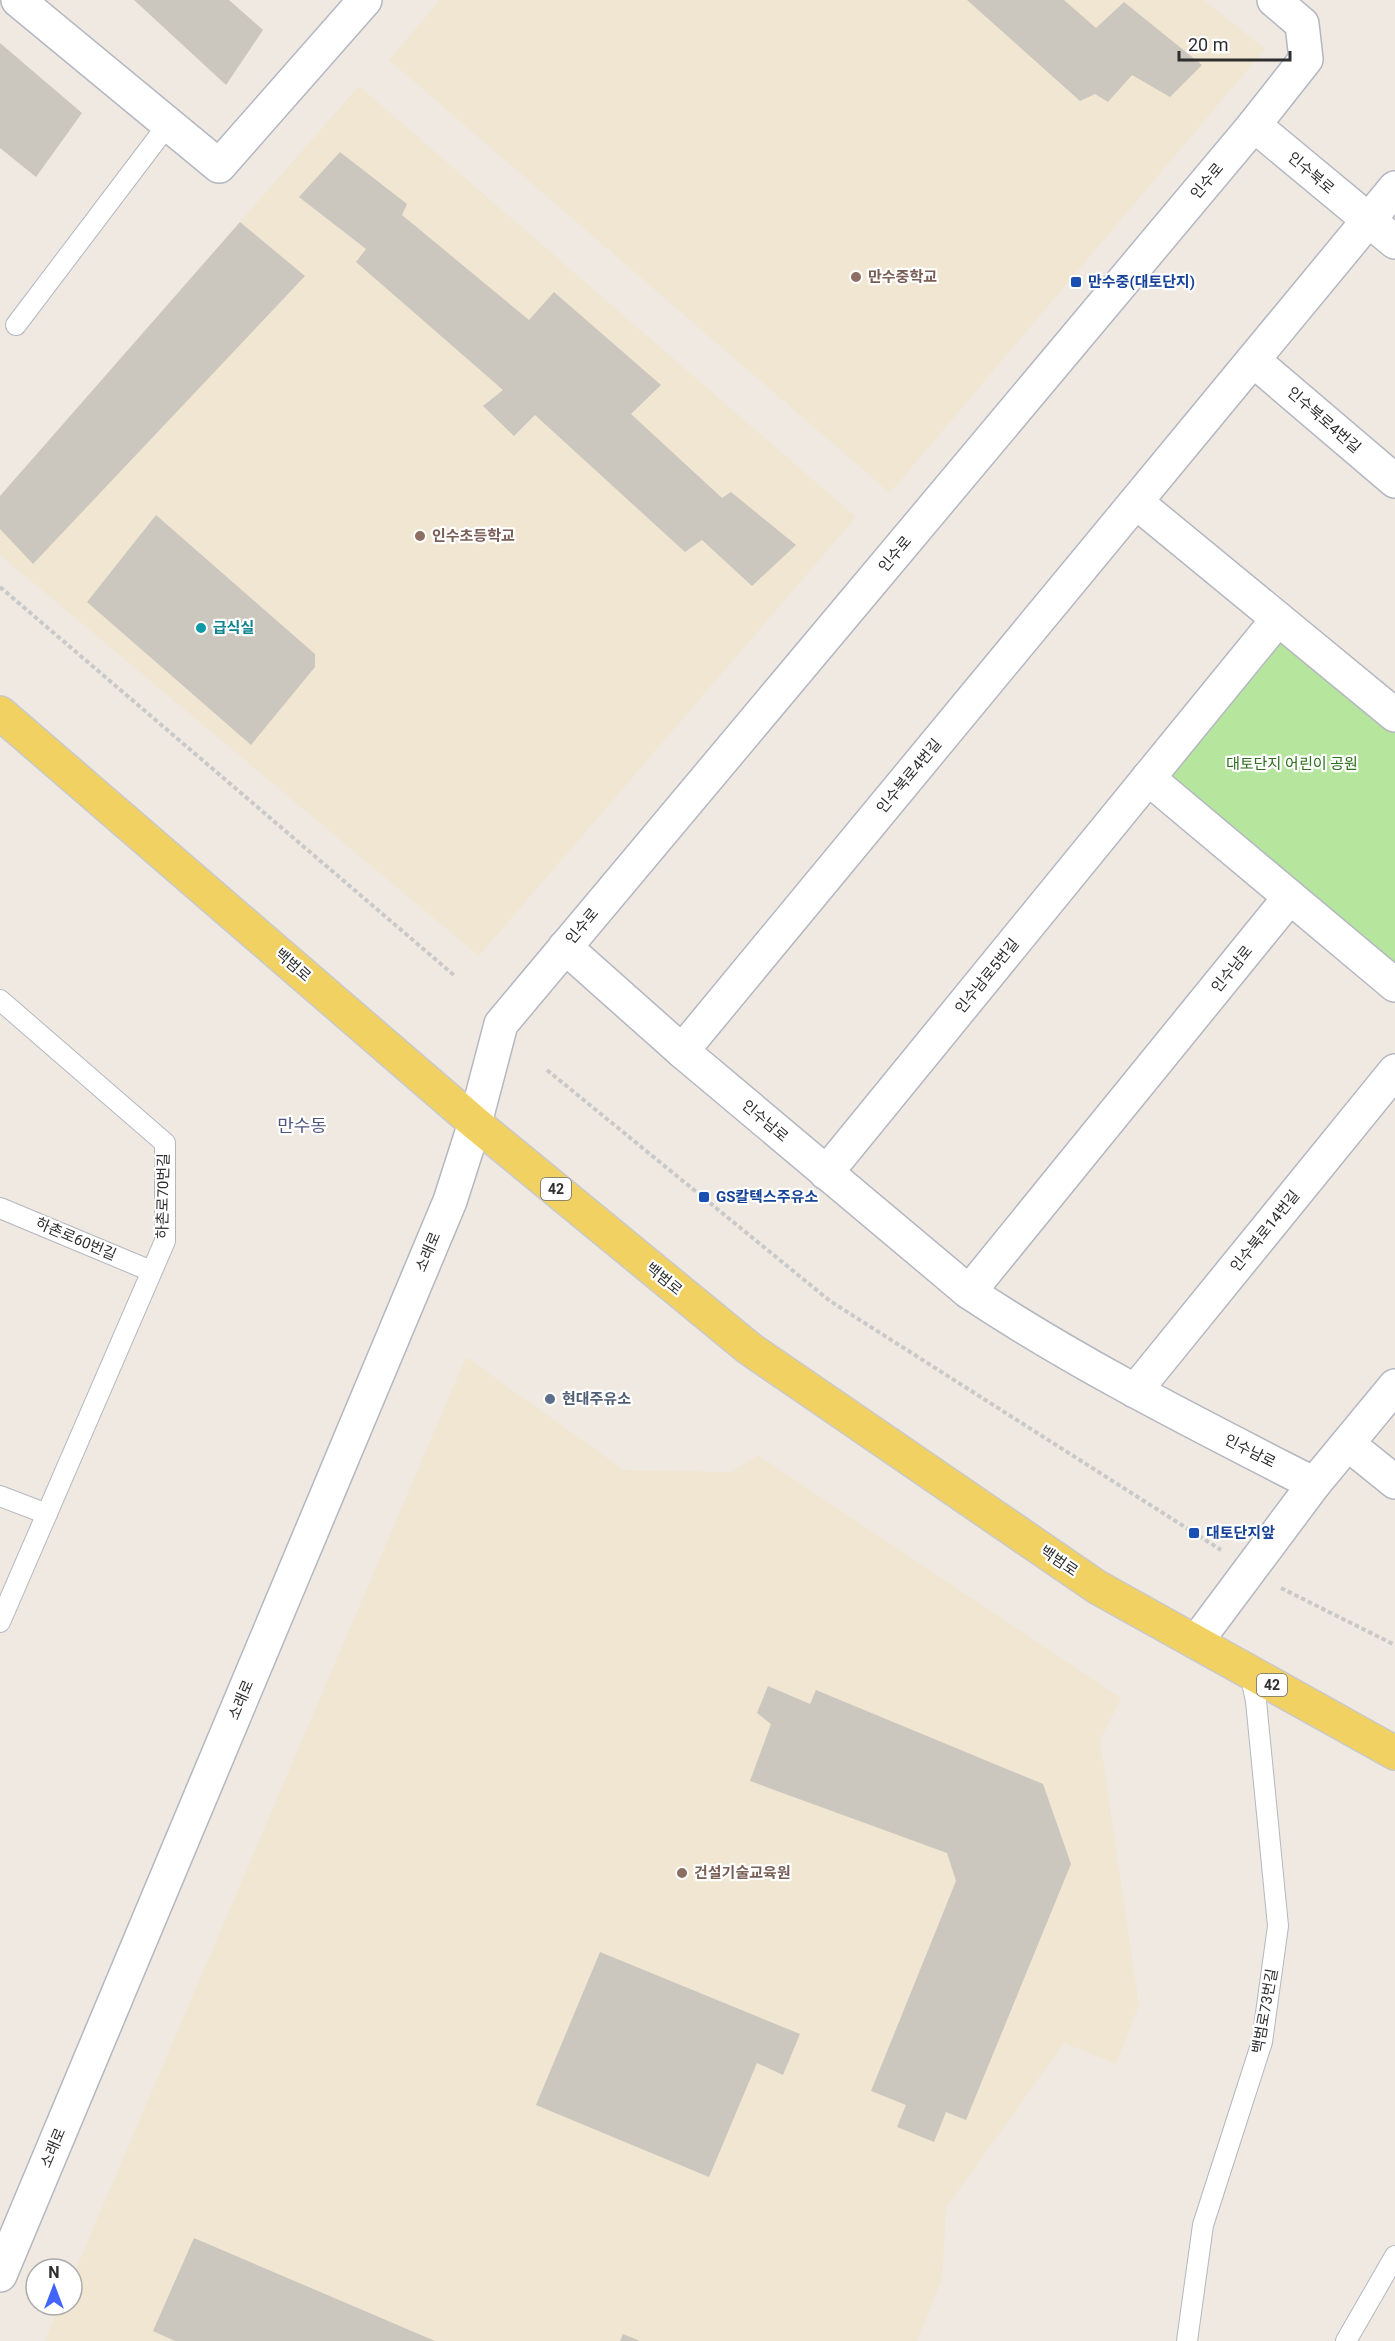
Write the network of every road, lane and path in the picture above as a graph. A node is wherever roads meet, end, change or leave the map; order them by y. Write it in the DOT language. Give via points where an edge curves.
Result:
graph roads {
  1 [pos="18,0"];
  2 [pos="365,0"];
  3 [pos="1274,0"];
  4 [pos="169,123"];
  5 [pos="1254,125"];
  6 [pos="1395,188"];
  7 [pos="1368,220"];
  8 [pos="1395,242"];
  9 [pos="15,325"];
  10 [pos="1253,360"];
  11 [pos="1395,481"];
  12 [pos="1136,502"];
  13 [pos="0,587"];
  14 [pos="1278,619"];
  15 [pos="0,712"];
  16 [pos="1395,715"];
  17 [pos="1148,778"];
  18 [pos="1290,897"];
  19 [pos="565,947"];
  20 [pos="455,976"];
  21 [pos="1395,985"];
  22 [pos="0,1000"];
  23 [pos="682,1051"];
  24 [pos="548,1070"];
  25 [pos="1395,1071"];
  26 [pos="475,1123"];
  27 [pos="826,1173"];
  28 [pos="0,1208"];
  29 [pos="151,1271"];
  30 [pos="969,1292"];
  31 [pos="1395,1386"];
  32 [pos="1134,1391"];
  33 [pos="1348,1444"];
  34 [pos="1395,1482"];
  35 [pos="1314,1484"];
  36 [pos="0,1496"];
  37 [pos="46,1514"];
  38 [pos="1251,1569"];
  39 [pos="0,1622"];
  40 [pos="1196,1642"];
  41 [pos="1395,1646"];
  42 [pos="1250,1673"];
  43 [pos="1395,1754"];
  44 [pos="1395,2256"];
  45 [pos="0,2275"];
  46 [pos="1188,2341"];
  47 [pos="1346,2341"];
  1 -- 4 [label="street"];
  2 -- 4 [label="street" via="219,166"];
  3 -- 5 [label="street, 인수로" via="1302,24 1306,59"];
  4 -- 9 [label="lane"];
  5 -- 7 [label="street, 인수북로"];
  5 -- 19 [label="street, 인수로"];
  6 -- 7 [label="street"];
  7 -- 8 [label="street, 인수북로"];
  7 -- 10 [label="street, 인수북로4번길"];
  10 -- 11 [label="street, 인수북로4번길"];
  10 -- 12 [label="street, 인수북로4번길"];
  12 -- 14 [label="street"];
  12 -- 23 [label="street, 인수북로4번길"];
  13 -- 20 [label="path"];
  14 -- 16 [label="street"];
  14 -- 17 [label="street, 인수남로5번길"];
  15 -- 26 [label="main road, 백범로 / 42"];
  17 -- 18 [label="street"];
  17 -- 27 [label="street, 인수남로5번길"];
  18 -- 21 [label="street"];
  18 -- 30 [label="street, 인수남로"];
  19 -- 23 [label="street, 인수남로"];
  19 -- 26 [label="street, 인수로" via="501,1024"];
  22 -- 29 [label="lane, 하촌로70번길" via="165,1143 165,1241"];
  23 -- 27 [label="street, 인수남로"];
  24 -- 38 [label="path" via="830,1300"];
  25 -- 32 [label="street, 인수북로14번길"];
  26 -- 40 [label="main road, 백범로 / 42" via="750,1349 1097,1587"];
  26 -- 45 [label="street, 소래로" via="450,1201"];
  27 -- 30 [label="street, 인수남로"];
  28 -- 29 [label="lane, 하촌로60번길"];
  29 -- 37 [label="lane, 하촌로70번길"];
  30 -- 32 [label="street, 인수남로"];
  31 -- 33 [label="street"];
  32 -- 35 [label="street, 인수남로"];
  33 -- 34 [label="street"];
  33 -- 35 [label="street"];
  35 -- 38 [label="street"];
  36 -- 37 [label="lane"];
  37 -- 39 [label="lane, 하촌로70번길"];
  38 -- 40 [label="street"];
  38 -- 41 [label="path" via="1290,1594"];
  40 -- 42 [label="main road, 백범로 / 42"];
  42 -- 43 [label="main road, 백범로 / 42"];
  42 -- 46 [label="lane, 백범로73번길" via="1278,1926 1262,2042 1203,2225"];
  44 -- 47 [label="lane"];
}
